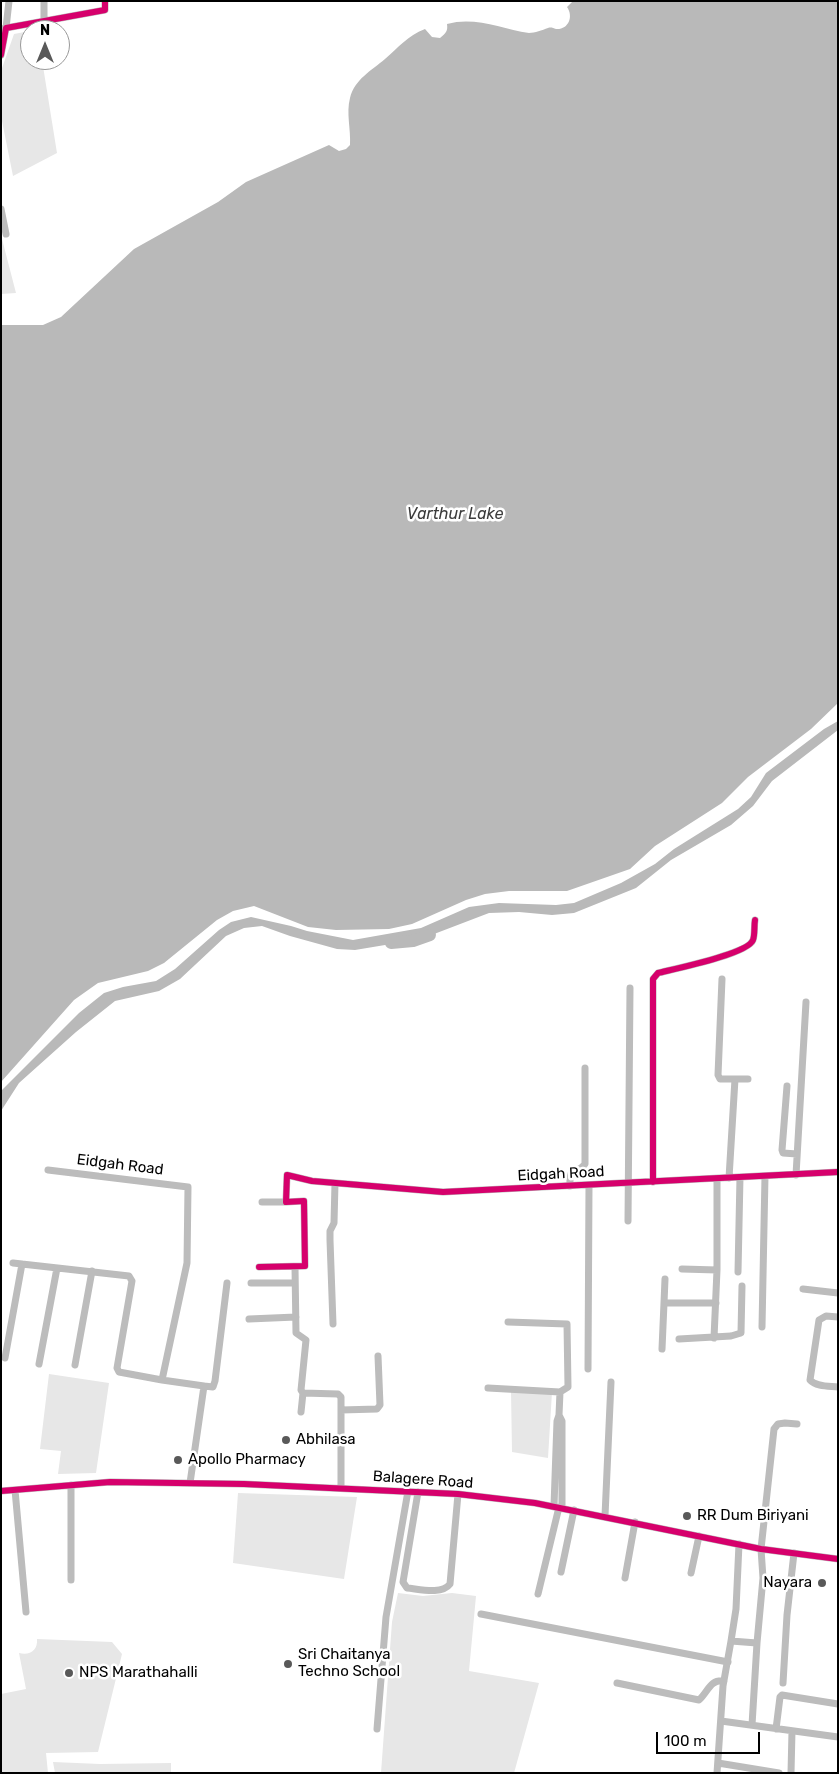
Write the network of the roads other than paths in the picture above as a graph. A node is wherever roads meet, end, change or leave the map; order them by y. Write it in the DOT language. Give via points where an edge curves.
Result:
graph roads {
  1 [pos="9,1"];
  2 [pos="44,1"];
  3 [pos="106,1"];
  4 [pos="44,20"];
  5 [pos="54,20"];
  6 [pos="20,26"];
  7 [pos="4,28"];
  8 [pos="1,55"];
  9 [pos="1,209"];
  10 [pos="6,234"];
  11 [pos="755,920"];
  12 [pos="722,979"];
  13 [pos="630,988"];
  14 [pos="806,1002"];
  15 [pos="585,1068"];
  16 [pos="735,1079"];
  17 [pos="748,1079"];
  18 [pos="787,1086"];
  19 [pos="797,1154"];
  20 [pos="48,1170"];
  21 [pos="838,1172"];
  22 [pos="796,1175"];
  23 [pos="765,1176"];
  24 [pos="740,1177"];
  25 [pos="729,1178"];
  26 [pos="717,1179"];
  27 [pos="653,1182"];
  28 [pos="334,1183"];
  29 [pos="628,1183"];
  30 [pos="589,1185"];
  31 [pos="570,1186"];
  32 [pos="262,1202"];
  33 [pos="286,1202"];
  34 [pos="628,1221"];
  35 [pos="13,1263"];
  36 [pos="22,1264"];
  37 [pos="295,1266"];
  38 [pos="260,1267"];
  39 [pos="57,1268"];
  40 [pos="682,1269"];
  41 [pos="717,1270"];
  42 [pos="92,1271"];
  43 [pos="738,1272"];
  44 [pos="665,1279"];
  45 [pos="251,1283"];
  46 [pos="227,1284"];
  47 [pos="295,1284"];
  48 [pos="742,1286"];
  49 [pos="803,1289"];
  50 [pos="838,1293"];
  51 [pos="664,1303"];
  52 [pos="716,1303"];
  53 [pos="296,1317"];
  54 [pos="838,1317"];
  55 [pos="249,1319"];
  56 [pos="508,1322"];
  57 [pos="333,1324"];
  58 [pos="762,1327"];
  59 [pos="714,1338"];
  60 [pos="679,1339"];
  61 [pos="662,1349"];
  62 [pos="378,1356"];
  63 [pos="5,1358"];
  64 [pos="39,1364"];
  65 [pos="75,1366"];
  66 [pos="588,1369"];
  67 [pos="162,1380"];
  68 [pos="611,1382"];
  69 [pos="204,1386"];
  70 [pos="838,1387"];
  71 [pos="488,1388"];
  72 [pos="560,1392"];
  73 [pos="303,1393"];
  74 [pos="341,1410"];
  75 [pos="301,1412"];
  76 [pos="797,1424"];
  77 [pos="190,1483"];
  78 [pos="71,1485"];
  79 [pos="341,1488"];
  80 [pos="15,1490"];
  81 [pos="1,1491"];
  82 [pos="408,1491"];
  83 [pos="418,1492"];
  84 [pos="458,1494"];
  85 [pos="558,1507"];
  86 [pos="574,1510"];
  87 [pos="605,1516"];
  88 [pos="635,1522"];
  89 [pos="699,1536"];
  90 [pos="739,1544"];
  91 [pos="761,1548"];
  92 [pos="794,1553"];
  93 [pos="838,1558"];
  94 [pos="561,1572"];
  95 [pos="691,1573"];
  96 [pos="625,1578"];
  97 [pos="72,1580"];
  98 [pos="538,1594"];
  99 [pos="26,1612"];
  100 [pos="481,1614"];
  101 [pos="731,1641"];
  102 [pos="757,1644"];
  103 [pos="728,1662"];
  104 [pos="724,1681"];
  105 [pos="783,1683"];
  106 [pos="617,1684"];
  107 [pos="838,1704"];
  108 [pos="721,1720"];
  109 [pos="752,1725"];
  110 [pos="377,1729"];
  111 [pos="776,1729"];
  112 [pos="792,1731"];
  113 [pos="838,1737"];
  114 [pos="718,1763"];
  115 [pos="757,1771"];
  116 [pos="717,1773"];
  117 [pos="779,1773"];
  118 [pos="791,1773"];
  1 -- 7 [label="street"];
  2 -- 4 [label="street"];
  3 -- 5 [label="street" via="105,10"];
  6 -- 7 [label="street"];
  7 -- 8 [label="street"];
  9 -- 10 [label="street"];
  11 -- 27 [label="street" via="753,940 747,948 658,973 653,979"];
  12 -- 16 [label="street" via="718,1075 720,1079"];
  13 -- 29 [label="street"];
  14 -- 19 [label="street"];
  15 -- 31 [label="street" via="585,1164 571,1172"];
  16 -- 17 [label="street"];
  16 -- 25 [label="street"];
  18 -- 19 [label="street" via="782,1150 783,1153"];
  19 -- 22 [label="street"];
  20 -- 67 [label="street, Eidgah Road" via="188,1187 187,1263"];
  21 -- 22 [label="street, Eidgah Road"];
  22 -- 23 [label="street, Eidgah Road"];
  23 -- 24 [label="street, Eidgah Road"];
  23 -- 58 [label="street"];
  24 -- 25 [label="street, Eidgah Road"];
  24 -- 43 [label="street"];
  25 -- 26 [label="street, Eidgah Road"];
  26 -- 27 [label="street, Eidgah Road"];
  26 -- 41 [label="street"];
  27 -- 29 [label="street, Eidgah Road"];
  28 -- 31 [label="street, Eidgah Road" via="443,1192"];
  28 -- 33 [label="street, Eidgah Road" via="286,1175"];
  28 -- 57 [label="street" via="334,1223 330,1231"];
  29 -- 30 [label="street, Eidgah Road"];
  29 -- 34 [label="street"];
  30 -- 31 [label="street, Eidgah Road"];
  30 -- 66 [label="street"];
  32 -- 33 [label="street"];
  33 -- 37 [label="street" via="304,1201 305,1266"];
  35 -- 36 [label="street"];
  36 -- 39 [label="street"];
  36 -- 63 [label="street"];
  37 -- 38 [label="street"];
  37 -- 47 [label="street"];
  39 -- 42 [label="street"];
  39 -- 64 [label="street"];
  40 -- 41 [label="street"];
  41 -- 52 [label="street"];
  42 -- 65 [label="street"];
  42 -- 67 [label="street" via="131,1278 118,1360 119,1372"];
  44 -- 51 [label="street"];
  45 -- 47 [label="street"];
  46 -- 69 [label="street" via="216,1381 213,1387"];
  47 -- 53 [label="street"];
  48 -- 59 [label="street" via="740,1333"];
  49 -- 50 [label="street"];
  51 -- 52 [label="street"];
  51 -- 61 [label="street"];
  52 -- 59 [label="street"];
  53 -- 55 [label="street"];
  53 -- 73 [label="street" via="296,1333 306,1340"];
  54 -- 70 [label="street" via="826,1316 819,1320 810,1380"];
  56 -- 72 [label="street" via="567,1324 568,1387"];
  59 -- 60 [label="street"];
  62 -- 74 [label="street" via="380,1405 377,1409"];
  67 -- 69 [label="street"];
  68 -- 87 [label="street"];
  69 -- 77 [label="street"];
  71 -- 72 [label="street"];
  72 -- 85 [label="street" via="559,1415 562,1421"];
  73 -- 74 [label="street" via="338,1394 342,1397"];
  73 -- 75 [label="street"];
  74 -- 79 [label="street"];
  76 -- 91 [label="street" via="778,1424 774,1429"];
  77 -- 78 [label="street, Balagere Road"];
  77 -- 79 [label="street, Balagere Road"];
  78 -- 80 [label="street, Balagere Road"];
  78 -- 97 [label="street"];
  79 -- 82 [label="street, Balagere Road"];
  80 -- 81 [label="street, Balagere Road"];
  80 -- 99 [label="street"];
  82 -- 83 [label="street, Balagere Road"];
  82 -- 110 [label="street" via="386,1617"];
  83 -- 84 [label="street, Balagere Road"];
  83 -- 84 [label="street" via="403,1582 407,1588 436,1590 445,1589 450,1584"];
  84 -- 85 [label="street, Balagere Road"];
  85 -- 86 [label="street, Balagere Road"];
  85 -- 98 [label="street"];
  86 -- 87 [label="street, Balagere Road"];
  86 -- 94 [label="street"];
  87 -- 88 [label="street, Balagere Road"];
  88 -- 89 [label="street, Balagere Road"];
  88 -- 96 [label="street"];
  89 -- 90 [label="street, Balagere Road"];
  89 -- 95 [label="street"];
  90 -- 91 [label="street, Balagere Road"];
  90 -- 101 [label="street"];
  91 -- 92 [label="street, Balagere Road"];
  91 -- 102 [label="street" via="763,1578"];
  92 -- 93 [label="street, Balagere Road"];
  92 -- 105 [label="street"];
  100 -- 103 [label="street"];
  101 -- 102 [label="street"];
  101 -- 103 [label="street"];
  102 -- 109 [label="street"];
  103 -- 104 [label="street"];
  104 -- 106 [label="street" via="717,1680 711,1684 699,1700"];
  104 -- 108 [label="street"];
  107 -- 111 [label="street" via="782,1695"];
  108 -- 109 [label="street"];
  108 -- 114 [label="street"];
  109 -- 111 [label="street"];
  111 -- 112 [label="street"];
  112 -- 113 [label="street"];
  112 -- 118 [label="street"];
  114 -- 115 [label="street"];
  114 -- 116 [label="street"];
  115 -- 117 [label="street"];
}
